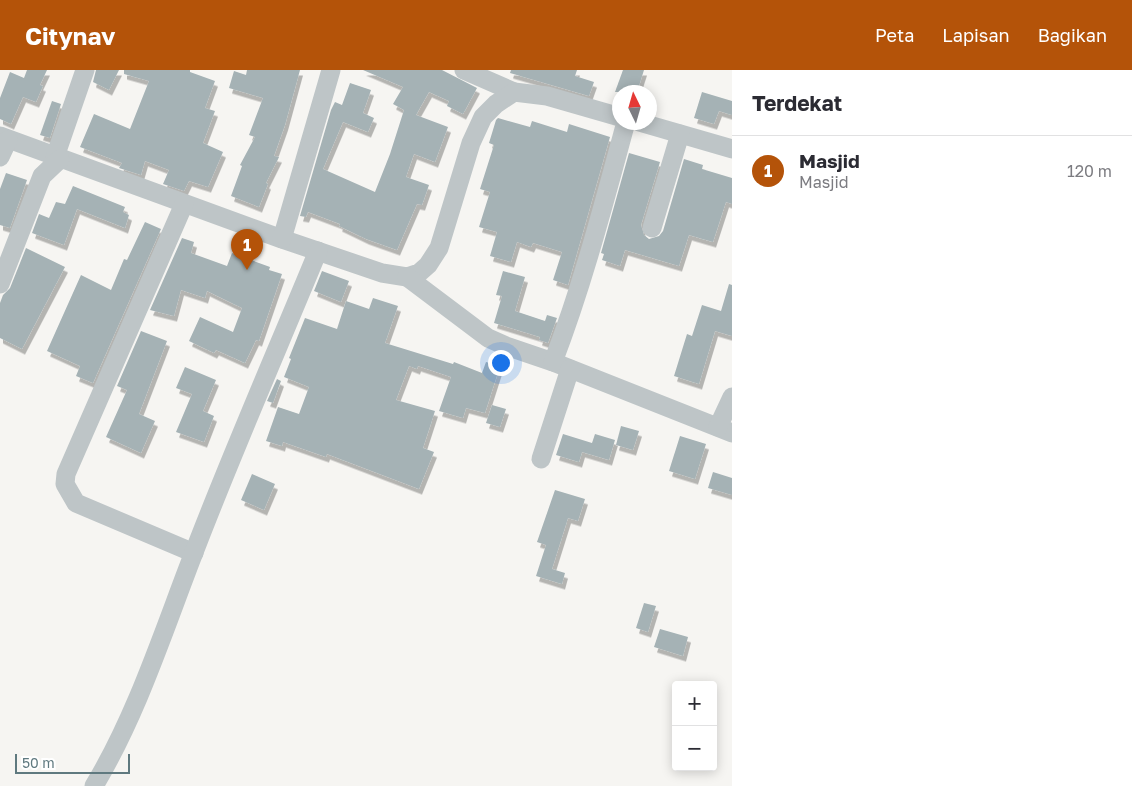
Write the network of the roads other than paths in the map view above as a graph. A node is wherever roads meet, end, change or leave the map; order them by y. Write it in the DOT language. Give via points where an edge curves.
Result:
graph roads {
  1 [pos="85,70"];
  2 [pos="331,70"];
  3 [pos="464,70"];
  4 [pos="514,92"];
  5 [pos="612,115"];
  6 [pos="657,127"];
  7 [pos="624,130"];
  8 [pos="680,134"];
  9 [pos="3,144"];
  10 [pos="732,149"];
  11 [pos="57,158"];
  12 [pos="184,204"];
  13 [pos="652,228"];
  14 [pos="282,239"];
  15 [pos="318,251"];
  16 [pos="407,276"];
  17 [pos="0,284"];
  18 [pos="562,366"];
  19 [pos="732,397"];
  20 [pos="725,430"];
  21 [pos="541,460"];
  22 [pos="194,553"];
  23 [pos="94,786"];
  1 -- 11 [label="street"];
  2 -- 14 [label="street"];
  3 -- 4 [label="street"];
  4 -- 5 [label="street" via="546,96"];
  4 -- 16 [label="street" via="482,117 439,248 428,266 418,274"];
  6 -- 8 [label="street"];
  7 -- 18 [label="street" via="567,326"];
  8 -- 10 [label="street"];
  8 -- 13 [label="street"];
  9 -- 11 [label="street"];
  11 -- 12 [label="street"];
  11 -- 17 [label="street" via="42,176"];
  12 -- 14 [label="street"];
  12 -- 22 [label="street" via="66,474 65,484 76,503"];
  14 -- 15 [label="street"];
  15 -- 16 [label="street" via="382,272"];
  15 -- 22 [label="street"];
  16 -- 18 [label="street" via="488,338"];
  18 -- 20 [label="street"];
  18 -- 21 [label="street"];
  19 -- 20 [label="street"];
  22 -- 23 [label="street" via="138,696"];
}
